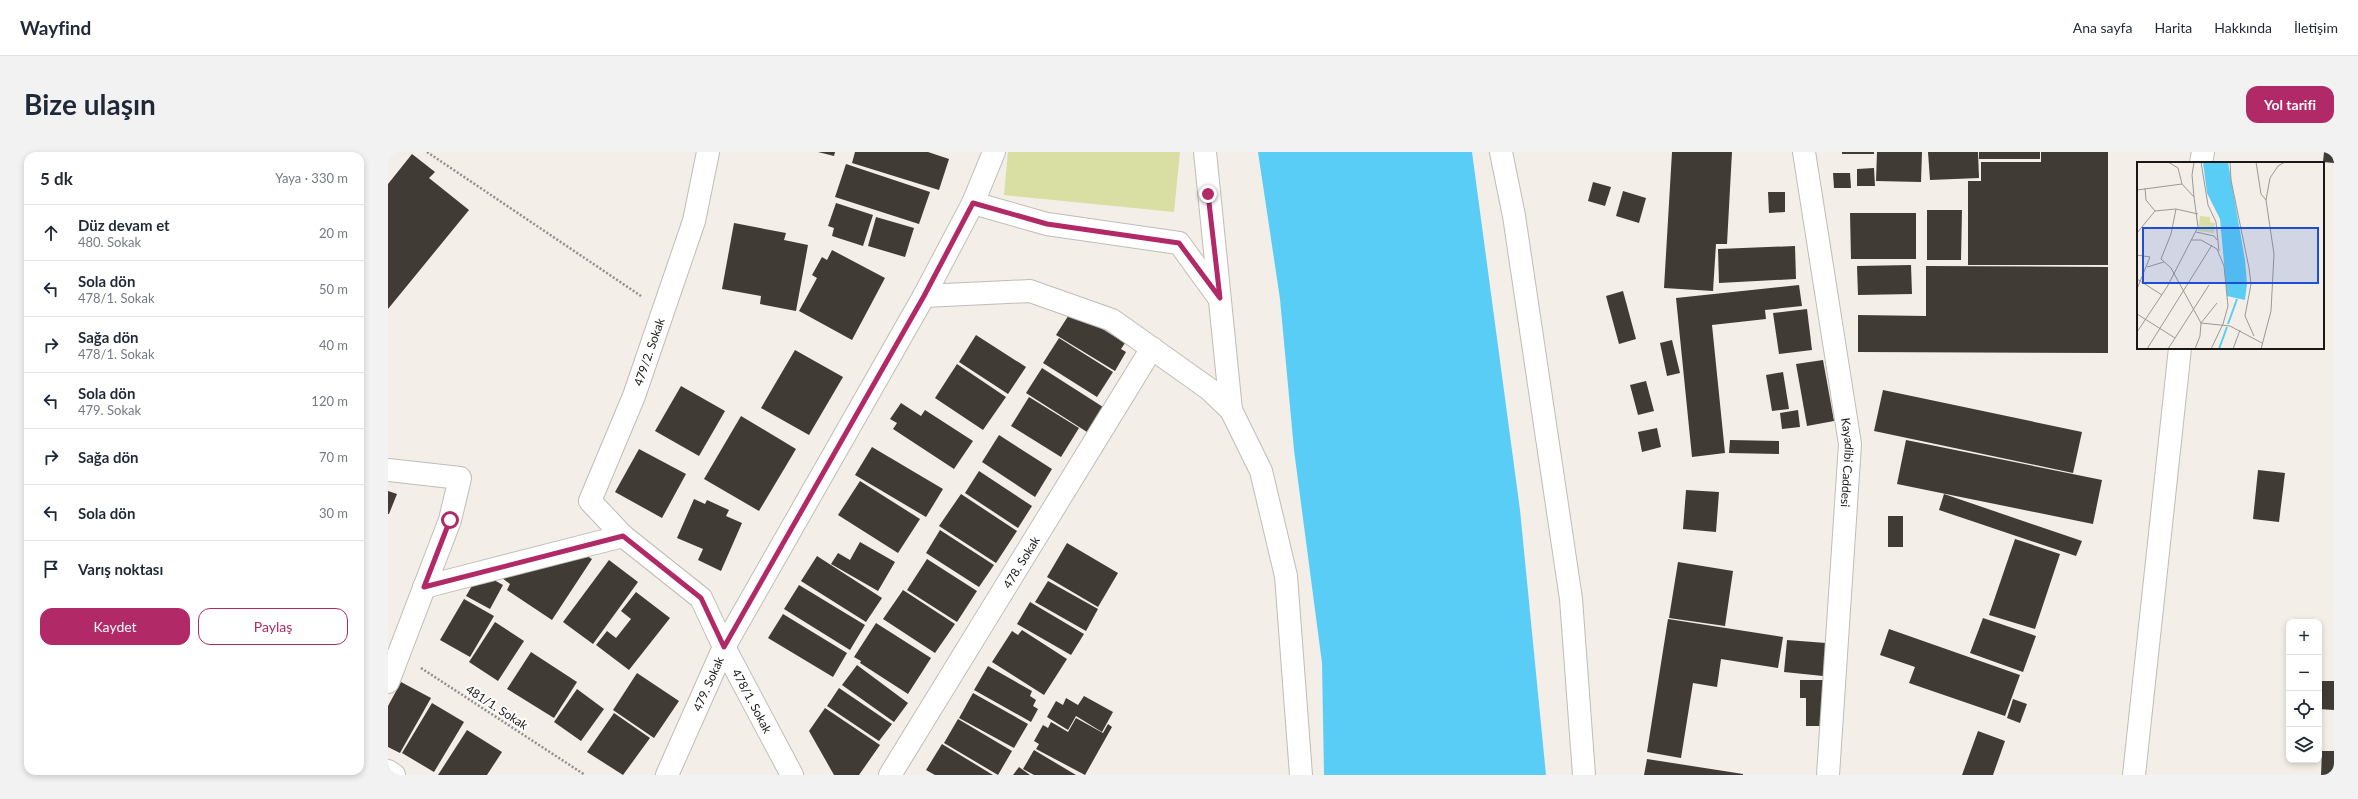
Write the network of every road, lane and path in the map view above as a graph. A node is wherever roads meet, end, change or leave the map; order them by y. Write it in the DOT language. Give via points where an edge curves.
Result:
graph roads {
  1 [pos="428,152"];
  2 [pos="708,152"];
  3 [pos="994,152"];
  4 [pos="1205,152"];
  5 [pos="1501,152"];
  6 [pos="1804,152"];
  7 [pos="2203,152"];
  8 [pos="2201,162"];
  9 [pos="973,203"];
  10 [pos="924,296"];
  11 [pos="1220,298"];
  12 [pos="663,310"];
  13 [pos="1152,348"];
  14 [pos="2180,349"];
  15 [pos="1232,410"];
  16 [pos="388,470"];
  17 [pos="623,536"];
  18 [pos="424,587"];
  19 [pos="724,647"];
  20 [pos="399,654"];
  21 [pos="388,682"];
  22 [pos="388,771"];
  23 [pos="394,775"];
  24 [pos="585,775"];
  25 [pos="667,775"];
  26 [pos="792,775"];
  27 [pos="890,775"];
  28 [pos="1302,775"];
  29 [pos="1584,775"];
  30 [pos="1828,775"];
  31 [pos="2134,775"];
  1 -- 12 [label="path"];
  2 -- 12 [label="street, 479/2. Sokak" via="694,221"];
  3 -- 9 [label="street, 479. Sokak"];
  4 -- 11 [label="street"];
  5 -- 29 [label="street" via="1514,216 1571,599"];
  6 -- 30 [label="street, Kayadibi Caddesi" via="1850,444"];
  7 -- 8 [label="street"];
  9 -- 10 [label="street, 479. Sokak"];
  9 -- 11 [label="street" via="1047,224 1179,243"];
  10 -- 13 [label="street" via="1030,292 1112,320"];
  10 -- 19 [label="street, 479. Sokak"];
  11 -- 15 [label="street"];
  12 -- 17 [label="street, 479/2. Sokak" via="634,396 590,501"];
  13 -- 15 [label="street" via="1209,389"];
  13 -- 27 [label="street, 478. Sokak"];
  14 -- 31 [label="street"];
  15 -- 28 [label="street" via="1261,471 1286,576"];
  16 -- 18 [label="street" via="460,478 450,520"];
  17 -- 18 [label="street"];
  17 -- 19 [label="street, 478/1. Sokak" via="701,598"];
  18 -- 20 [label="street"];
  19 -- 25 [label="street, 479. Sokak"];
  19 -- 26 [label="street, 478/1. Sokak"];
  20 -- 21 [label="street"];
  20 -- 24 [label="path, 481/1. Sokak"];
  22 -- 23 [label="street"];
}
